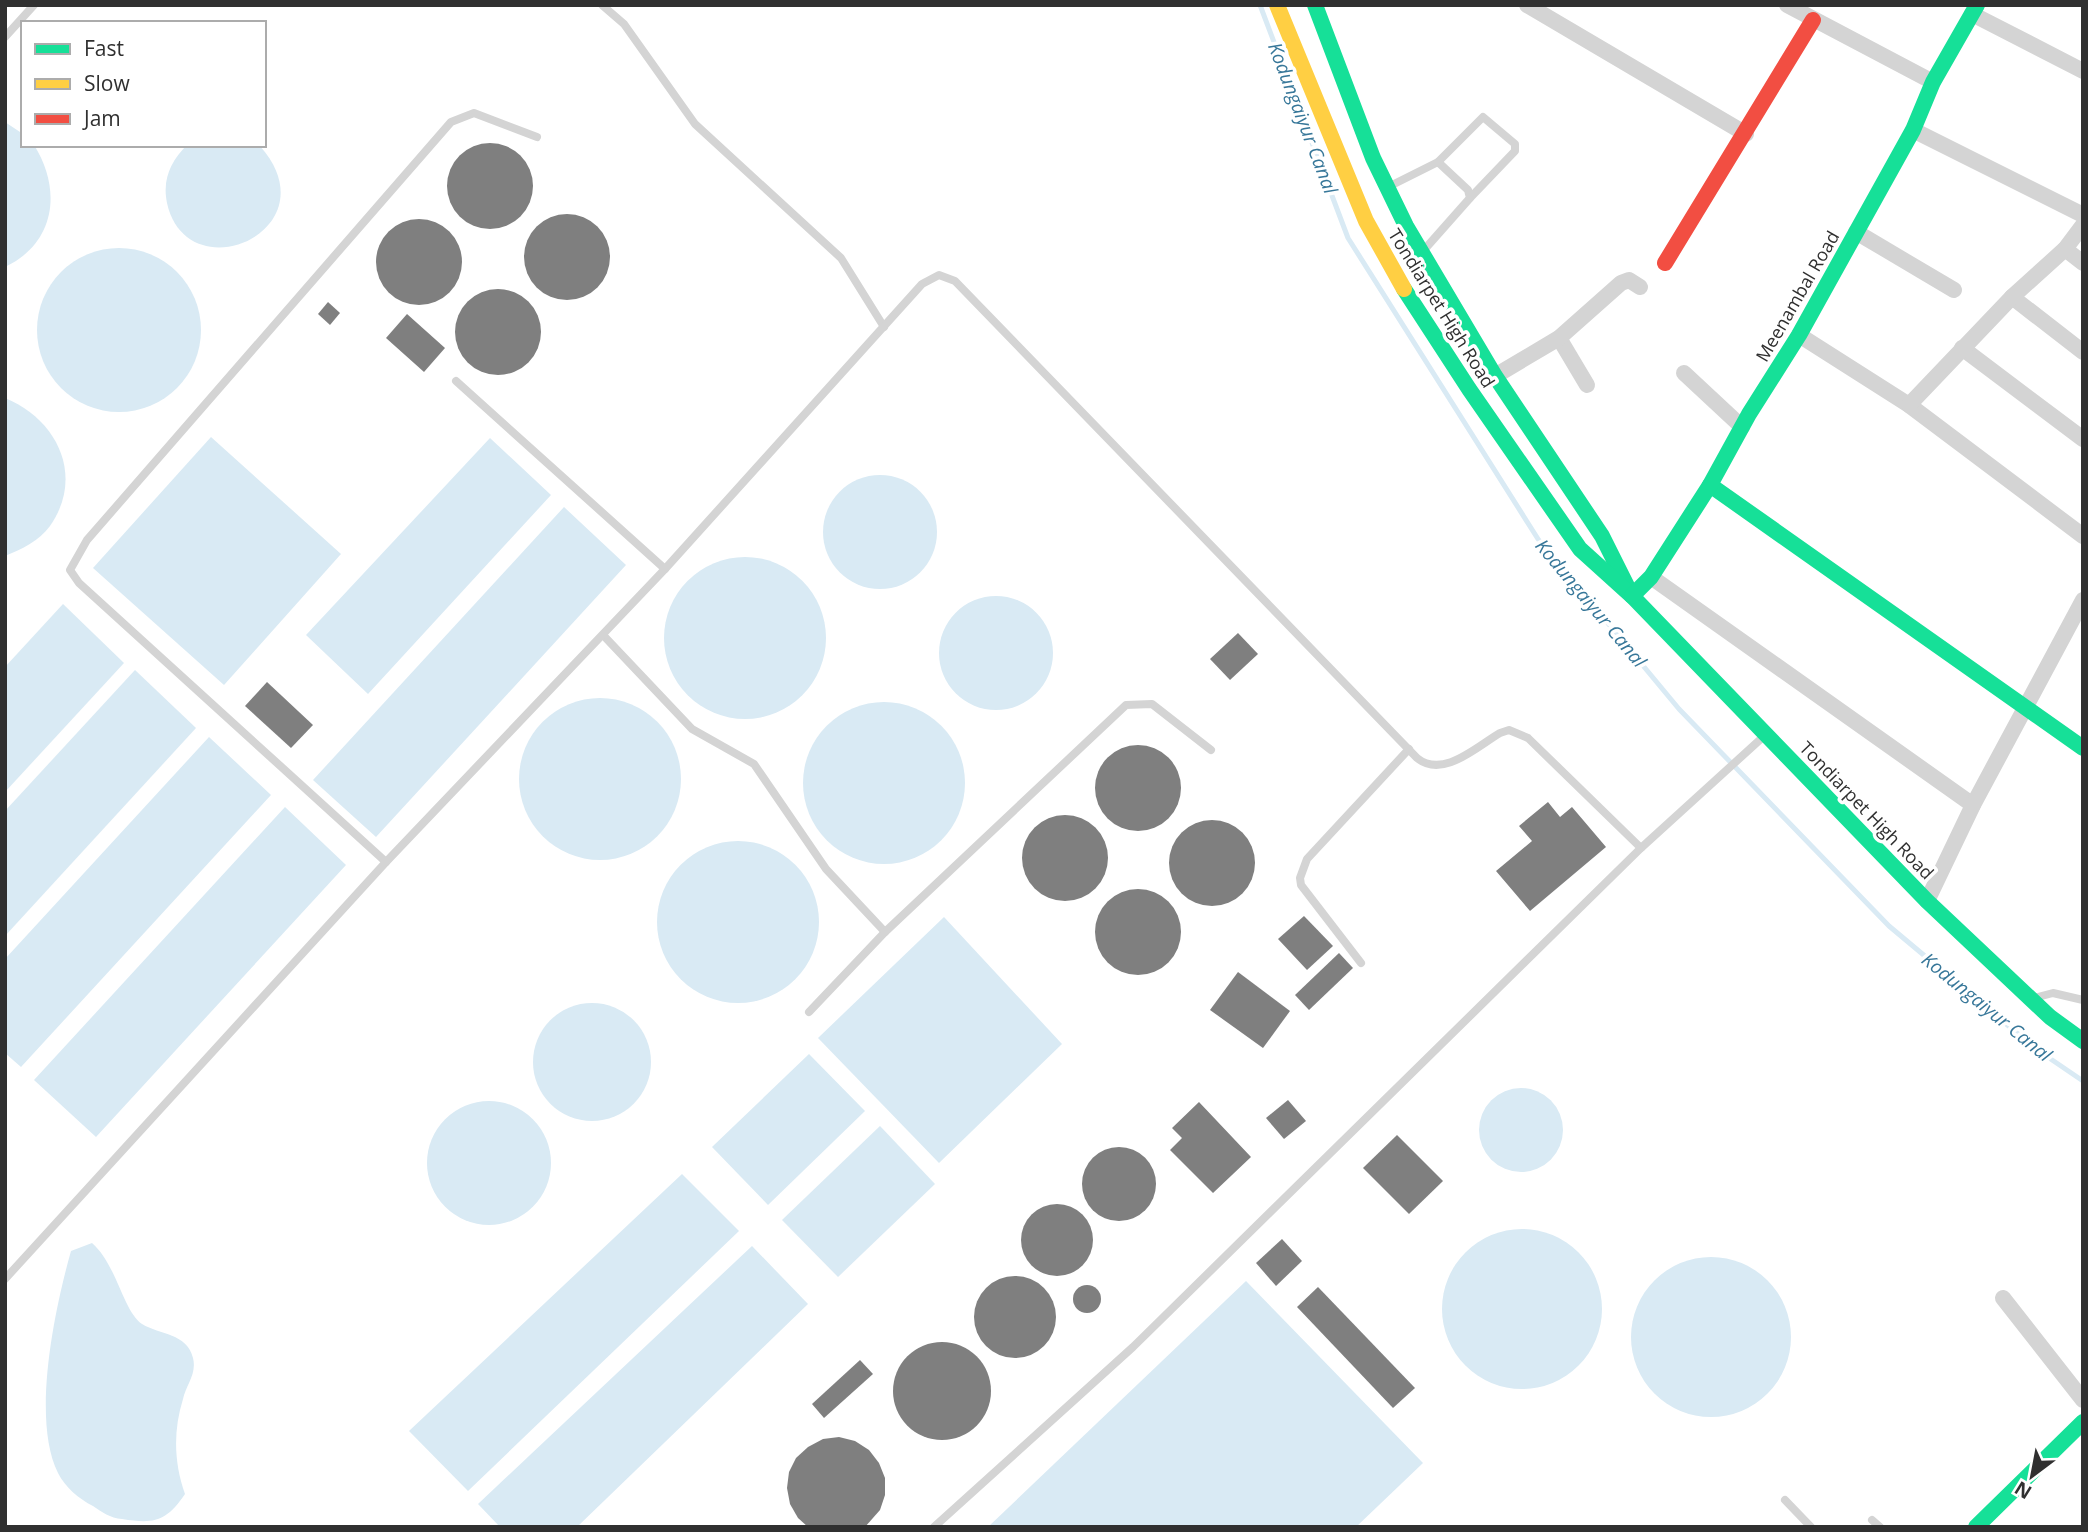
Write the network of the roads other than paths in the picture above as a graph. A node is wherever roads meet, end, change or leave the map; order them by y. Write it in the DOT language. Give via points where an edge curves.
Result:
graph roads {
  1 [pos="34,5"];
  2 [pos="601,5"];
  3 [pos="1277,5"];
  4 [pos="1315,5"];
  5 [pos="1527,5"];
  6 [pos="1787,5"];
  7 [pos="1974,10"];
  8 [pos="1813,20"];
  9 [pos="5,37"];
  10 [pos="2083,71"];
  11 [pos="1933,82"];
  12 [pos="1913,130"];
  13 [pos="1746,134"];
  14 [pos="537,137"];
  15 [pos="1438,162"];
  16 [pos="1387,187"];
  17 [pos="1470,198"];
  18 [pos="2083,215"];
  19 [pos="2083,225"];
  20 [pos="1856,232"];
  21 [pos="2065,249"];
  22 [pos="1422,252"];
  23 [pos="1665,263"];
  24 [pos="2083,263"];
  25 [pos="1640,287"];
  26 [pos="1954,290"];
  27 [pos="2012,297"];
  28 [pos="884,327"];
  29 [pos="1799,335"];
  30 [pos="1559,338"];
  31 [pos="1962,348"];
  32 [pos="2083,352"];
  33 [pos="1684,373"];
  34 [pos="1495,376"];
  35 [pos="456,381"];
  36 [pos="1587,384"];
  37 [pos="1909,405"];
  38 [pos="1742,427"];
  39 [pos="2083,439"];
  40 [pos="1710,485"];
  41 [pos="2083,536"];
  42 [pos="665,569"];
  43 [pos="1651,577"];
  44 [pos="1632,596"];
  45 [pos="2083,600"];
  46 [pos="603,635"];
  47 [pos="2025,708"];
  48 [pos="1767,734"];
  49 [pos="2083,748"];
  50 [pos="1409,749"];
  51 [pos="1211,750"];
  52 [pos="1973,805"];
  53 [pos="1641,848"];
  54 [pos="386,862"];
  55 [pos="1927,901"];
  56 [pos="885,932"];
  57 [pos="1361,963"];
  58 [pos="2032,999"];
  59 [pos="2083,1000"];
  60 [pos="809,1012"];
  61 [pos="2083,1041"];
  62 [pos="5,1279"];
  63 [pos="2003,1298"];
  64 [pos="2083,1400"];
  65 [pos="2083,1422"];
  66 [pos="1785,1500"];
  67 [pos="1872,1520"];
  68 [pos="934,1527"];
  69 [pos="1811,1527"];
  70 [pos="1880,1527"];
  71 [pos="1976,1527"];
  1 -- 9 [label="lane"];
  2 -- 28 [label="lane" via="624,24 695,124 841,258"];
  3 -- 44 [label="main road, Tondiarpet High Road" via="1366,221 1393,271 1580,549"];
  4 -- 16 [label="main road, Tondiarpet High Road"];
  5 -- 13 [label="street"];
  6 -- 8 [label="street"];
  7 -- 10 [label="street"];
  7 -- 11 [label="main road, Meenambal Road"];
  8 -- 11 [label="street"];
  8 -- 13 [label="main road"];
  11 -- 12 [label="main road, Meenambal Road"];
  12 -- 18 [label="street"];
  12 -- 20 [label="main road, Meenambal Road"];
  13 -- 23 [label="main road"];
  14 -- 54 [label="lane" via="474,113 451,122 79,549 71,570 89,592"];
  15 -- 16 [label="lane"];
  15 -- 17 [label="lane" via="1468,190"];
  15 -- 17 [label="lane" via="1483,117 1514,144 1515,151"];
  16 -- 22 [label="main road, Tondiarpet High Road"];
  17 -- 22 [label="lane"];
  19 -- 21 [label="street"];
  20 -- 26 [label="street"];
  20 -- 29 [label="main road, Meenambal Road"];
  21 -- 24 [label="street"];
  21 -- 27 [label="street"];
  22 -- 34 [label="main road, Tondiarpet High Road"];
  25 -- 30 [label="street" via="1629,280 1621,283"];
  27 -- 31 [label="street"];
  27 -- 32 [label="street"];
  28 -- 42 [label="lane"];
  28 -- 50 [label="lane" via="934,276 955,281"];
  29 -- 37 [label="street"];
  29 -- 38 [label="main road, Meenambal Road"];
  30 -- 34 [label="street"];
  30 -- 36 [label="street"];
  31 -- 37 [label="street"];
  31 -- 39 [label="street"];
  33 -- 38 [label="street"];
  34 -- 44 [label="main road, Tondiarpet High Road" via="1602,536"];
  35 -- 42 [label="lane"];
  37 -- 41 [label="street"];
  38 -- 40 [label="main road, Meenambal Road"];
  40 -- 43 [label="main road, Meenambal Road"];
  40 -- 47 [label="main road"];
  42 -- 46 [label="lane"];
  43 -- 44 [label="main road, Meenambal Road"];
  43 -- 52 [label="street"];
  44 -- 48 [label="main road, Tondiarpet High Road"];
  45 -- 47 [label="street"];
  46 -- 54 [label="lane"];
  46 -- 56 [label="lane" via="686,724 754,764 826,869"];
  47 -- 49 [label="main road"];
  47 -- 52 [label="street"];
  48 -- 53 [label="lane"];
  48 -- 55 [label="main road, Tondiarpet High Road"];
  50 -- 53 [label="lane" via="1423,762 1445,766 1500,733 1518,733 1534,743"];
  50 -- 57 [label="lane" via="1307,859 1300,878"];
  51 -- 56 [label="lane" via="1152,704 1126,705"];
  52 -- 55 [label="street"];
  53 -- 68 [label="lane" via="1133,1348"];
  54 -- 62 [label="lane"];
  55 -- 58 [label="main road, Tondiarpet High Road"];
  56 -- 60 [label="lane"];
  58 -- 59 [label="lane" via="2053,993"];
  58 -- 61 [label="main road, Tondiarpet High Road"];
  63 -- 64 [label="street"];
  65 -- 71 [label="main road"];
  66 -- 69 [label="lane"];
  67 -- 70 [label="lane"];
}
